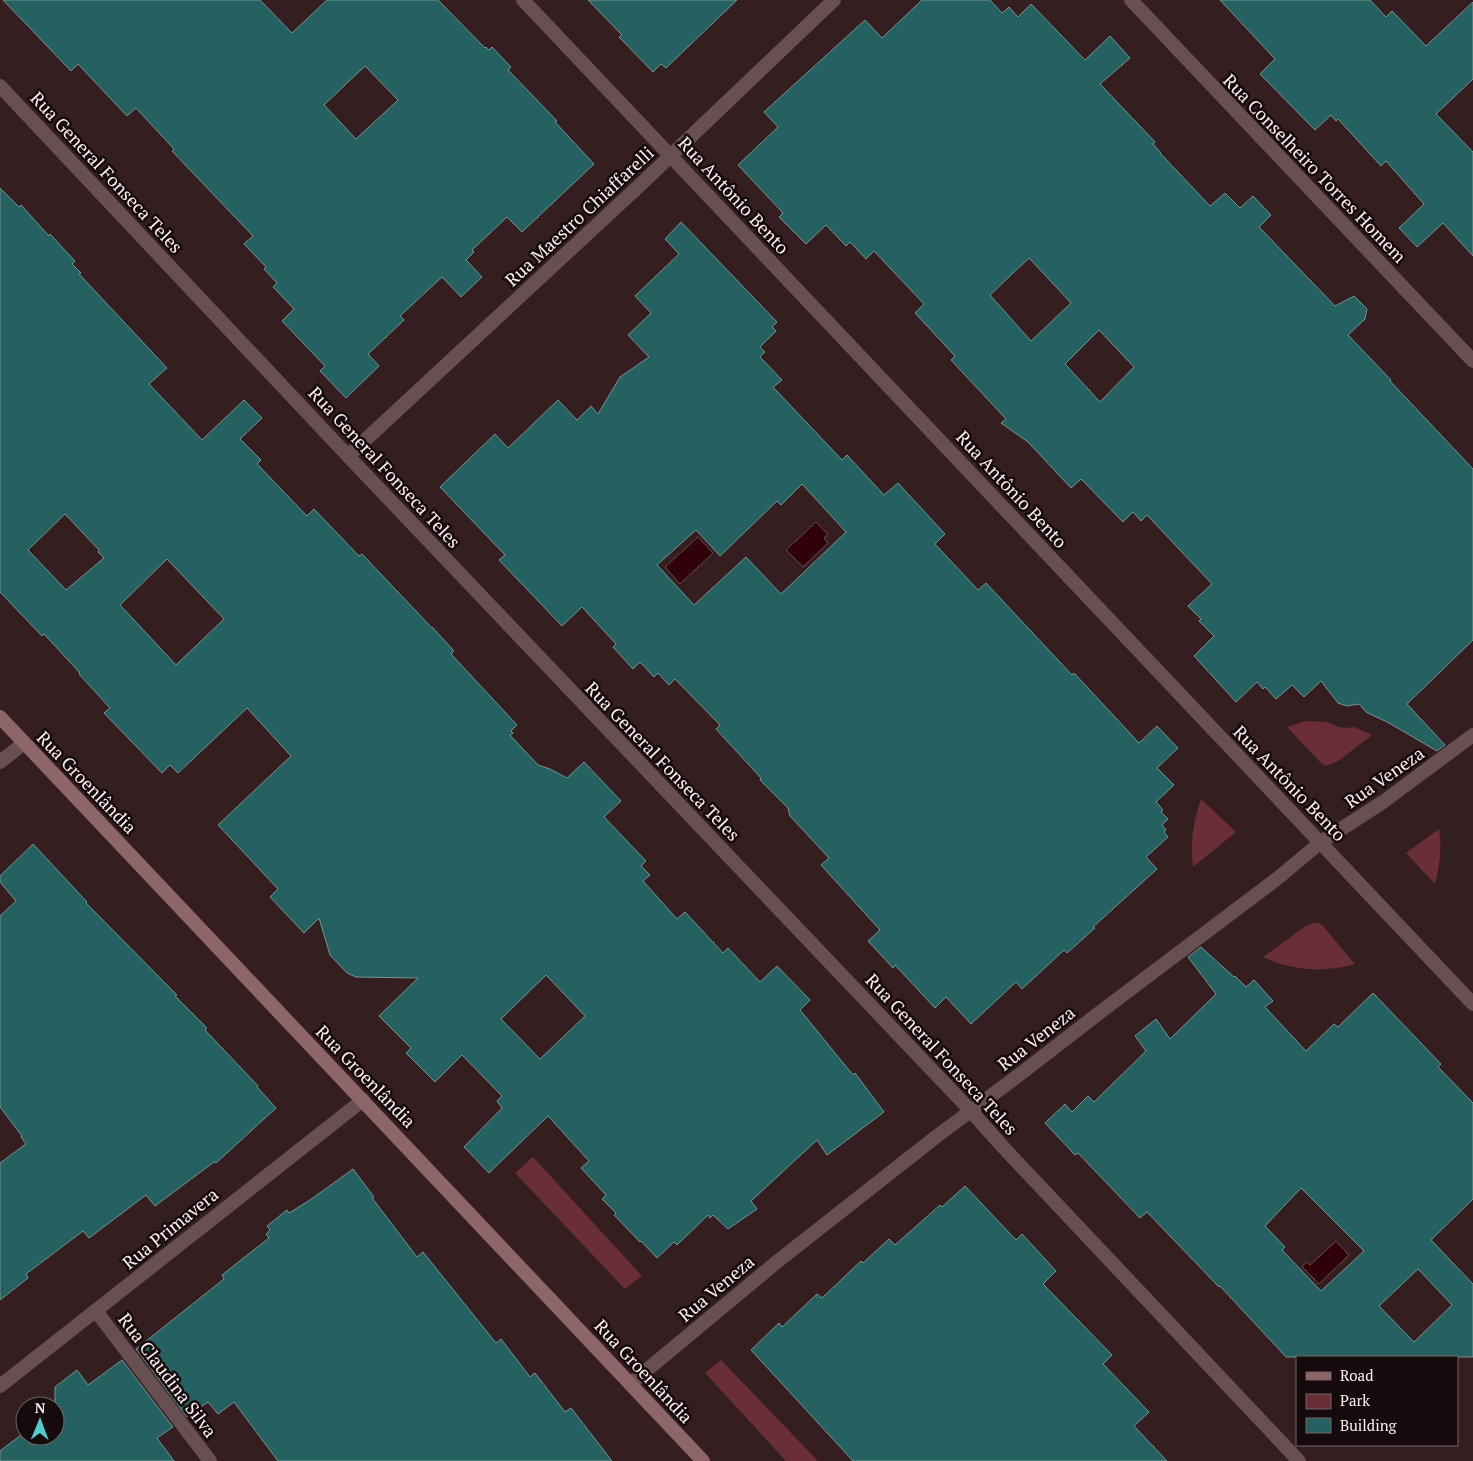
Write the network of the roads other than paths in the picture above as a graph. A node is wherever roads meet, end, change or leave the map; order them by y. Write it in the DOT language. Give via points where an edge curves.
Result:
graph roads {
  1 [pos="523,0"];
  2 [pos="834,0"];
  3 [pos="1131,0"];
  4 [pos="0,86"];
  5 [pos="671,156"];
  6 [pos="1473,361"];
  7 [pos="348,456"];
  8 [pos="0,717"];
  9 [pos="1473,735"];
  10 [pos="24,743"];
  11 [pos="0,762"];
  12 [pos="1321,842"];
  13 [pos="1473,1004"];
  14 [pos="363,1100"];
  15 [pos="971,1111"];
  16 [pos="96,1311"];
  17 [pos="630,1384"];
  18 [pos="0,1386"];
  19 [pos="210,1461"];
  20 [pos="703,1461"];
  21 [pos="1299,1461"];
  1 -- 5 [label="street, Rua Antônio Bento"];
  2 -- 5 [label="street, Rua Maestro Chiaffarelli"];
  3 -- 6 [label="street, Rua Conselheiro Torres Homem"];
  4 -- 7 [label="street, Rua General Fonseca Teles"];
  5 -- 7 [label="street, Rua Maestro Chiaffarelli"];
  5 -- 12 [label="street, Rua Antônio Bento"];
  7 -- 15 [label="street, Rua General Fonseca Teles"];
  8 -- 10 [label="main road, Rua Groenlândia"];
  9 -- 12 [label="street, Rua Veneza" via="1383,802"];
  10 -- 11 [label="street"];
  10 -- 14 [label="main road, Rua Groenlândia"];
  12 -- 13 [label="street, Rua Antônio Bento"];
  12 -- 15 [label="street, Rua Veneza"];
  14 -- 16 [label="street, Rua Primavera"];
  14 -- 17 [label="main road, Rua Groenlândia"];
  15 -- 17 [label="street, Rua Veneza" via="778,1261"];
  15 -- 21 [label="street, Rua General Fonseca Teles"];
  16 -- 18 [label="street, Rua Primavera"];
  16 -- 19 [label="street, Rua Claudina Silva"];
  17 -- 20 [label="main road, Rua Groenlândia"];
}
